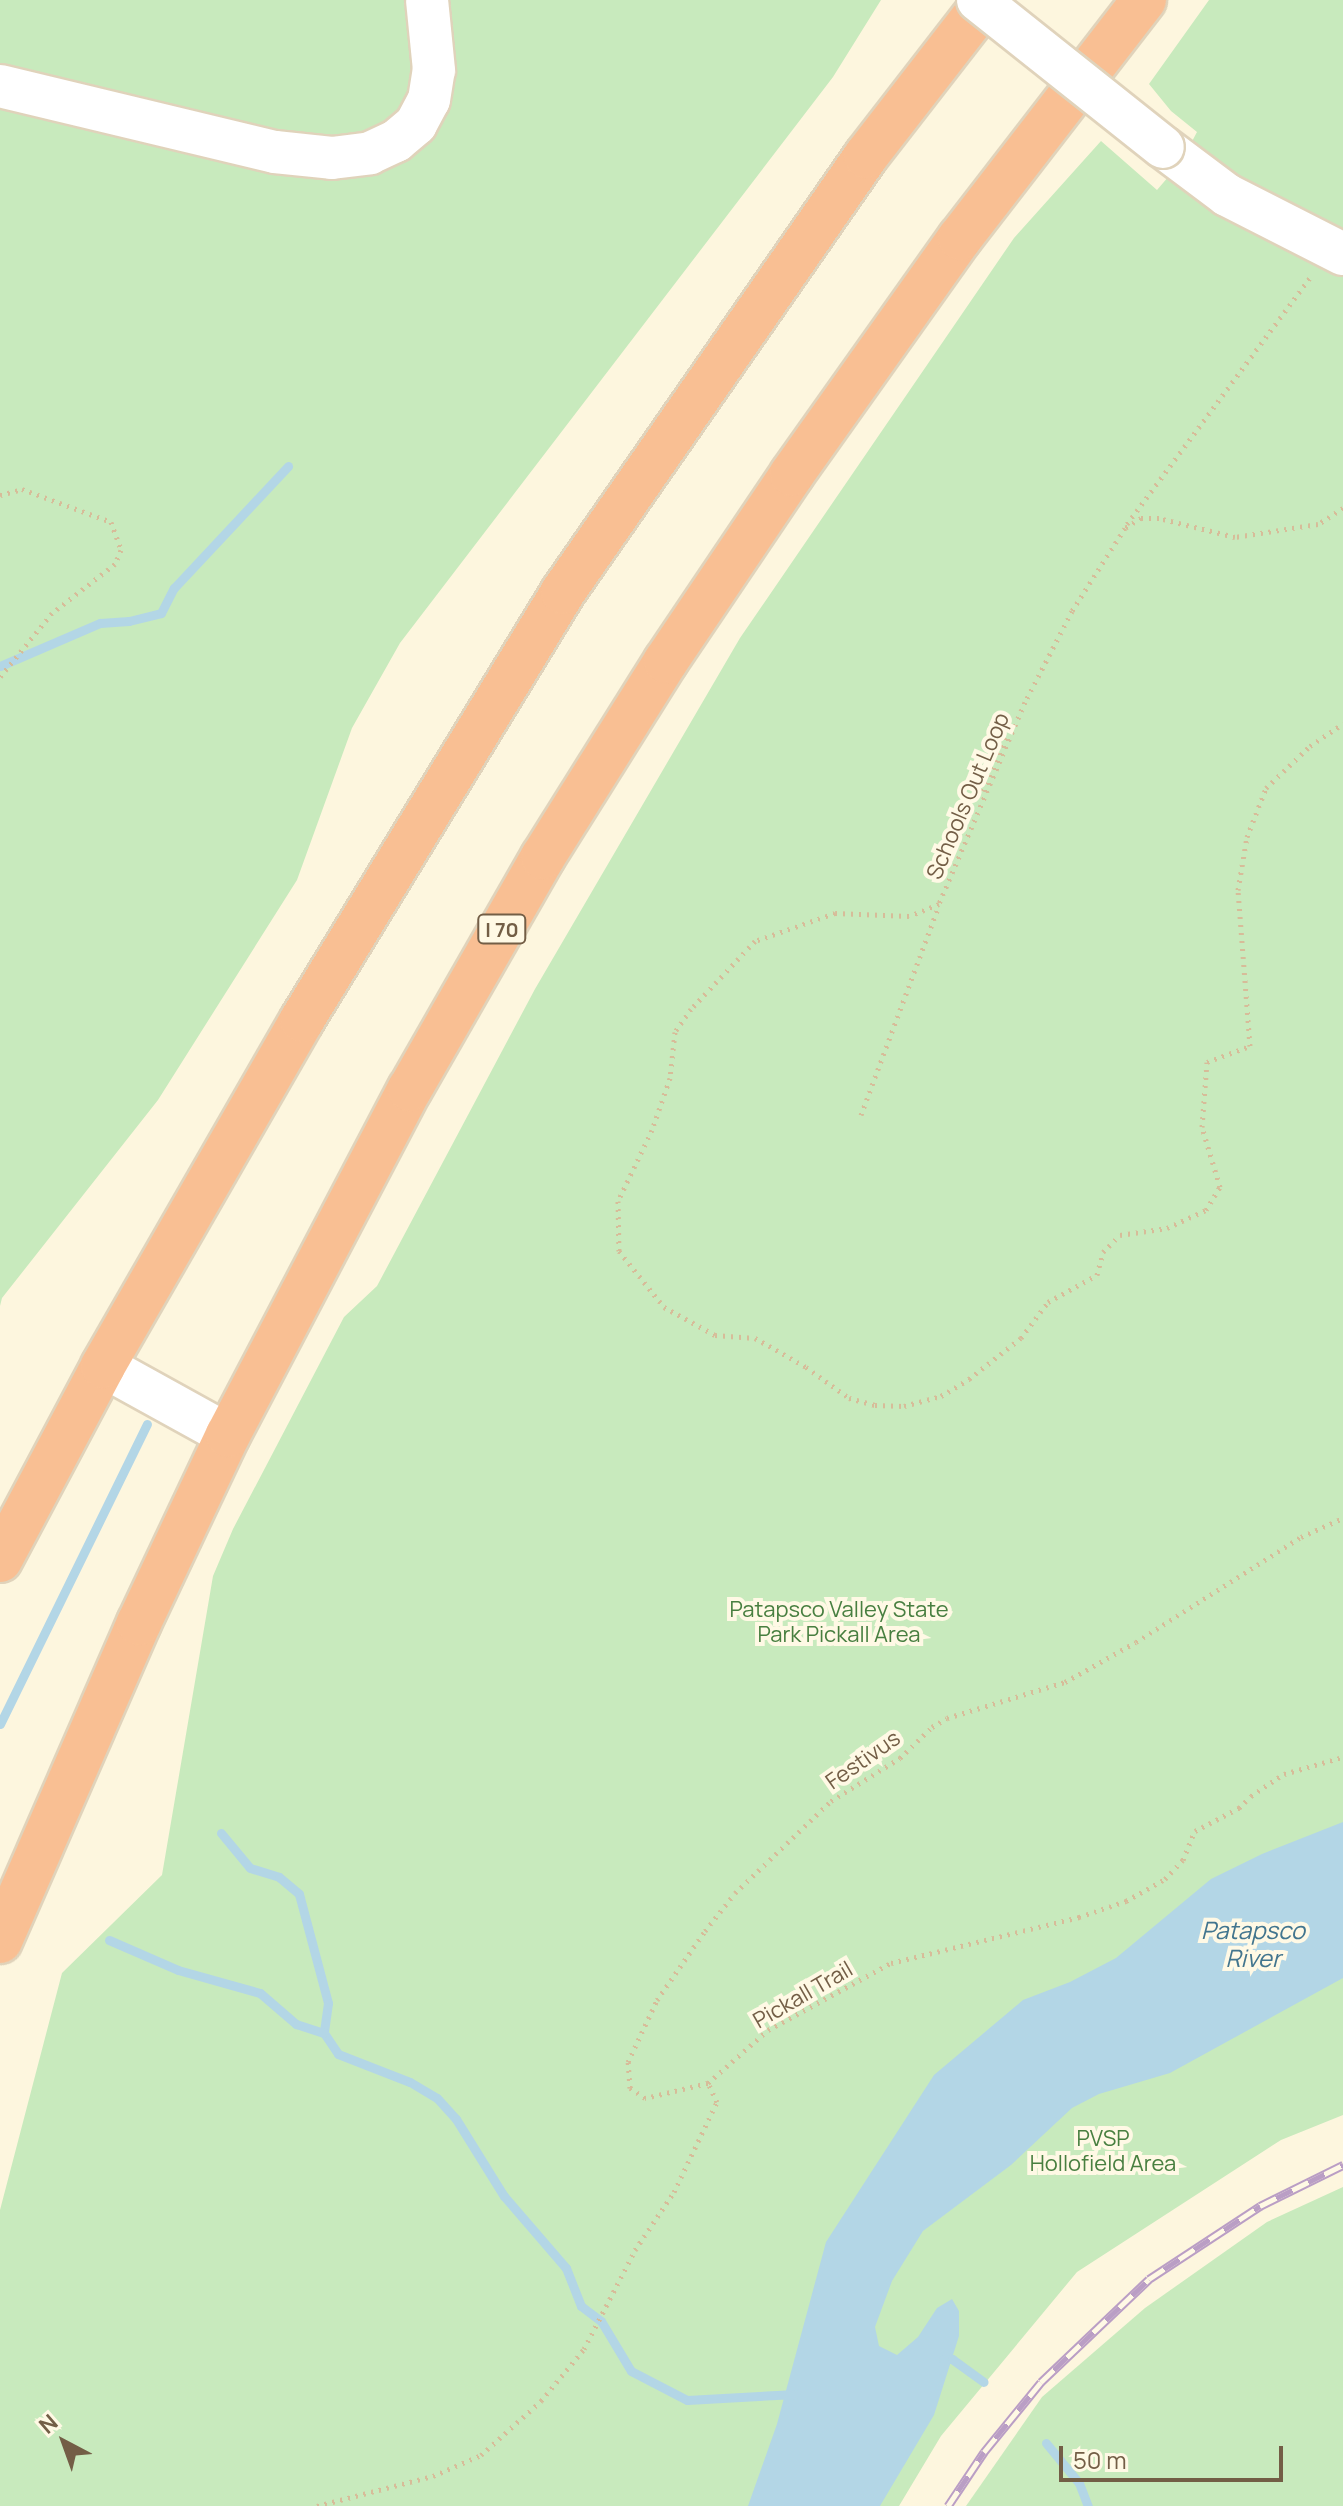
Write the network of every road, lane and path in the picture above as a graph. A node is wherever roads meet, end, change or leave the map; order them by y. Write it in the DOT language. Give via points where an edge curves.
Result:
graph roads {
  1 [pos="427,0"];
  2 [pos="978,0"];
  3 [pos="987,0"];
  4 [pos="1144,0"];
  5 [pos="0,86"];
  6 [pos="1336,252"];
  7 [pos="0,495"];
  8 [pos="1343,508"];
  9 [pos="1125,528"];
  10 [pos="0,677"];
  11 [pos="1343,724"];
  12 [pos="939,904"];
  13 [pos="861,1115"];
  14 [pos="103,1366"];
  15 [pos="228,1435"];
  16 [pos="1343,1518"];
  17 [pos="0,1560"];
  18 [pos="1343,1757"];
  19 [pos="0,1941"];
  20 [pos="708,2083"];
  21 [pos="317,2506"];
  1 -- 5 [label="lane" via="434,70 429,100 416,124 370,153 332,158 275,152"];
  2 -- 6 [label="lane, bridge" via="1227,195"];
  3 -- 14 [label="highway" via="866,156 563,592 302,1020"];
  4 -- 15 [label="highway, I 70" via="951,250 666,661 543,857 410,1089"];
  6 -- 9 [label="path"];
  7 -- 10 [label="path" via="22,489 111,522 121,550 115,564 52,613"];
  8 -- 9 [label="path" via="1318,524 1235,537 1159,518 1141,518"];
  9 -- 12 [label="path" via="1044,657"];
  11 -- 12 [label="path, Schools Out Loop" via="1310,746 1266,788 1247,837 1238,890 1250,1046 1207,1062 1202,1127 1220,1187 1206,1210 1167,1228 1120,1235 1103,1252 1097,1275 1048,1302 1021,1338 960,1385 904,1406 875,1405 849,1398 755,1338 715,1335 664,1307 619,1251 618,1201 670,1078 675,1032 755,941 835,913 909,916"];
  12 -- 13 [label="path"];
  14 -- 15 [label="lane"];
  14 -- 17 [label="highway"];
  15 -- 19 [label="highway, I 70"];
  16 -- 20 [label="path, Festivus" via="1289,1544 1065,1682 947,1718 900,1758 831,1801 754,1873 705,1931 657,2000 628,2062 630,2088 645,2098"];
  18 -- 20 [label="path, Pickall Trail" via="1284,1774 1239,1808 1195,1831 1183,1860 1165,1879 1126,1901 891,1963 768,2030"];
  20 -- 21 [label="path" via="717,2102 674,2192 635,2250 584,2349 541,2401 481,2455 433,2476"];
}
